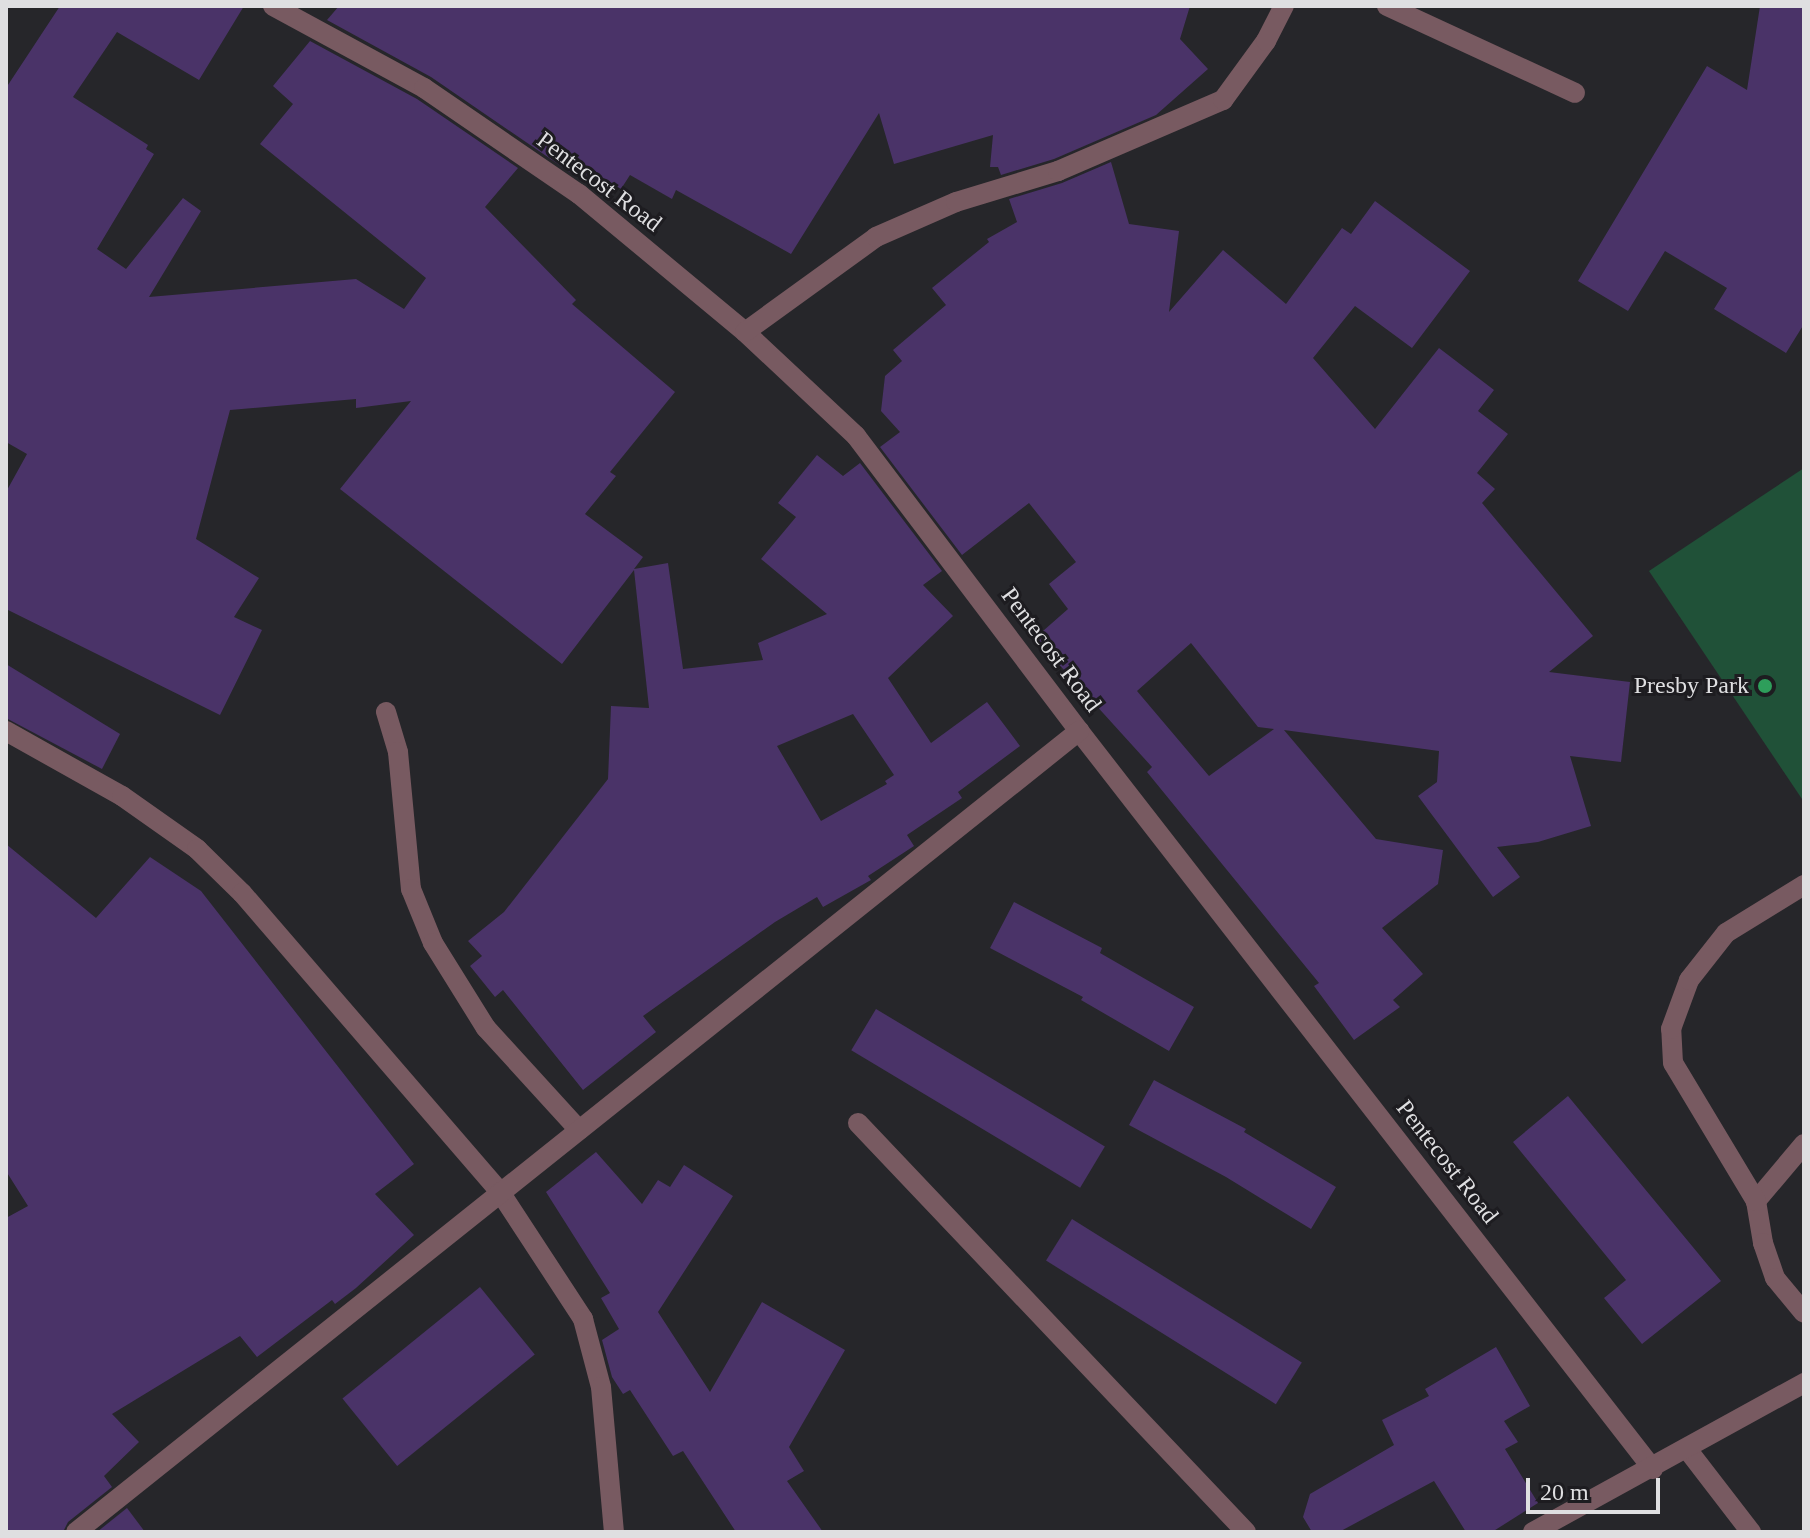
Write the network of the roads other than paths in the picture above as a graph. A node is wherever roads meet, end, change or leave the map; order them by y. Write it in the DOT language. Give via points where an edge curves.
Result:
graph roads {
  1 [pos="273,6"];
  2 [pos="1284,6"];
  3 [pos="1387,6"];
  4 [pos="1575,93"];
  5 [pos="745,332"];
  6 [pos="386,712"];
  7 [pos="6,731"];
  8 [pos="1079,731"];
  9 [pos="1804,885"];
  10 [pos="858,1123"];
  11 [pos="579,1130"];
  12 [pos="1804,1144"];
  13 [pos="500,1192"];
  14 [pos="1756,1201"];
  15 [pos="1804,1313"];
  16 [pos="1804,1383"];
  17 [pos="1687,1449"];
  18 [pos="1653,1469"];
  19 [pos="76,1532"];
  20 [pos="614,1532"];
  21 [pos="1246,1532"];
  22 [pos="1533,1532"];
  23 [pos="1751,1532"];
  1 -- 5 [label="street, Pentecost Road" via="424,88 579,194"];
  2 -- 5 [label="street" via="1223,100 1058,171 956,202 876,237"];
  3 -- 4 [label="street"];
  5 -- 8 [label="street, Pentecost Road" via="856,436"];
  6 -- 11 [label="street" via="398,752 411,889 433,943 486,1028"];
  7 -- 13 [label="street" via="122,796 197,849 242,893"];
  8 -- 11 [label="street"];
  8 -- 18 [label="street, Pentecost Road"];
  9 -- 14 [label="street" via="1726,933 1689,980 1671,1029 1673,1063"];
  10 -- 21 [label="street"];
  11 -- 13 [label="street"];
  12 -- 14 [label="street"];
  13 -- 19 [label="street"];
  13 -- 20 [label="street" via="583,1319 601,1387"];
  14 -- 15 [label="street" via="1775,1278"];
  16 -- 17 [label="street"];
  17 -- 18 [label="street"];
  17 -- 23 [label="street"];
  18 -- 22 [label="street"];
}
